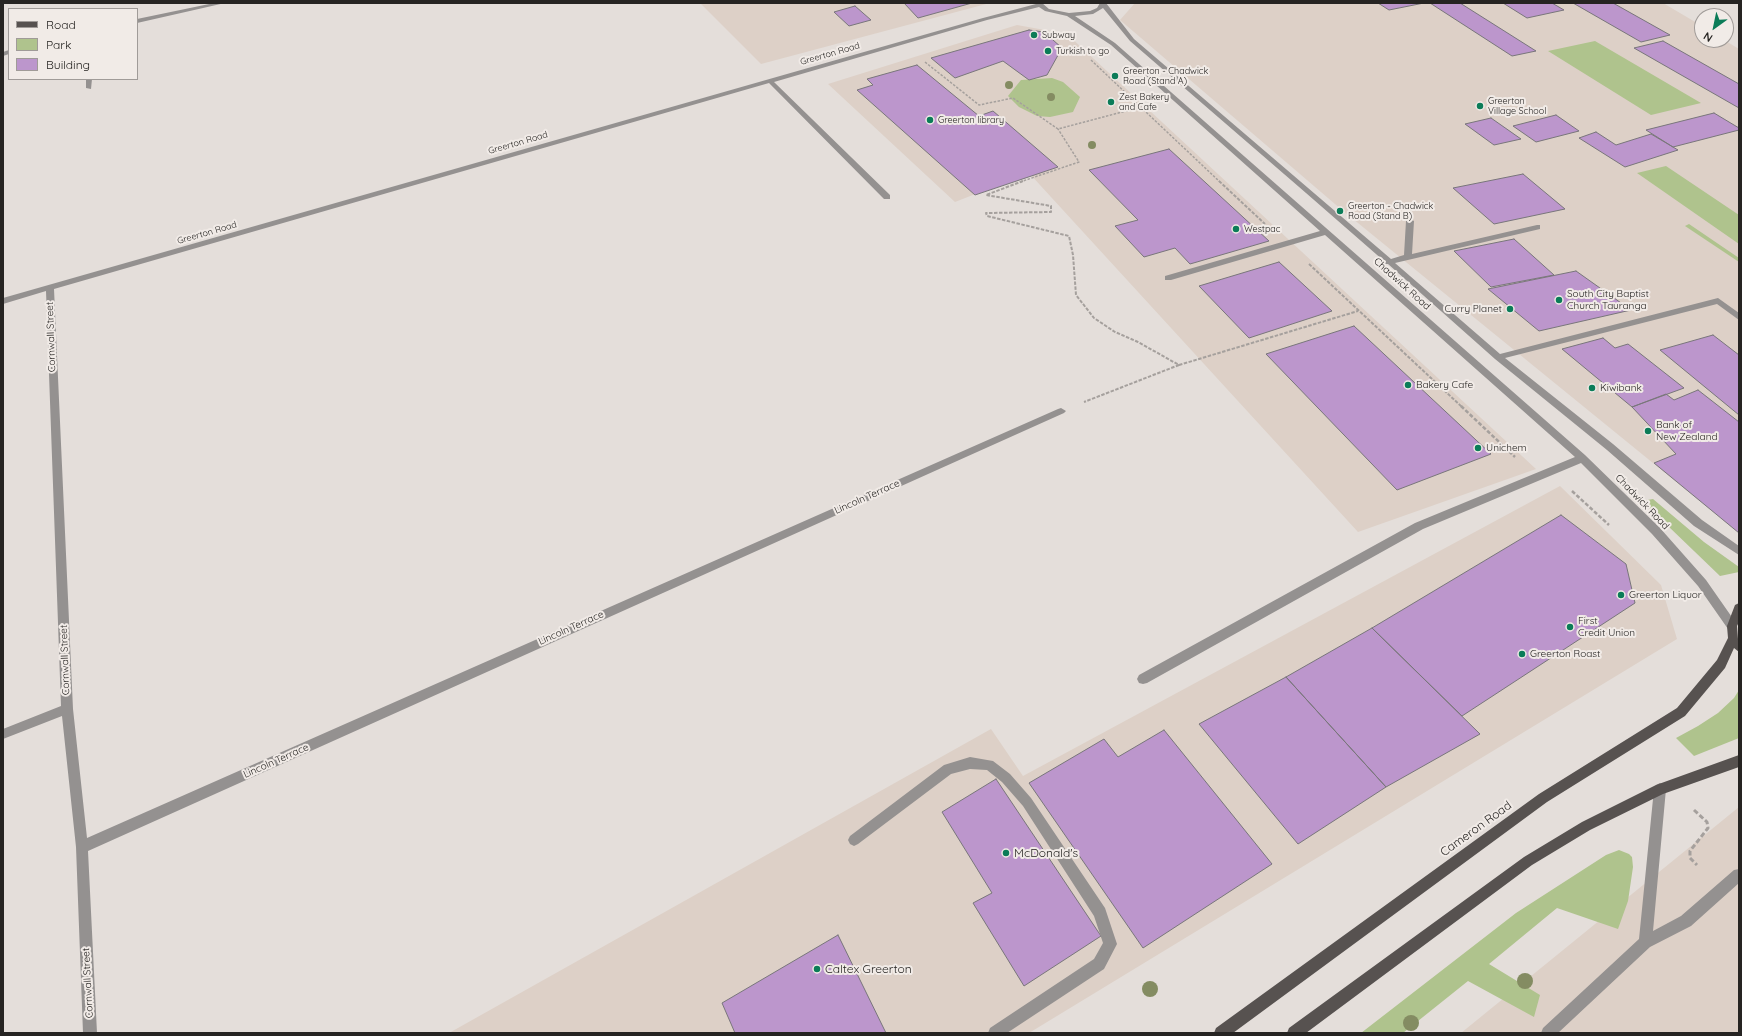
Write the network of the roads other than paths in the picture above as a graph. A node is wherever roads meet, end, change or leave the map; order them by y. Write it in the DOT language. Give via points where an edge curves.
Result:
graph roads {
  1 [pos="222,3"];
  2 [pos="1039,4"];
  3 [pos="1103,4"];
  4 [pos="1069,15"];
  5 [pos="138,21"];
  6 [pos="89,80"];
  7 [pos="770,81"];
  8 [pos="89,88"];
  9 [pos="887,198"];
  10 [pos="1410,221"];
  11 [pos="1537,227"];
  12 [pos="1328,232"];
  13 [pos="1408,256"];
  14 [pos="1387,262"];
  15 [pos="1168,278"];
  16 [pos="50,287"];
  17 [pos="3,301"];
  18 [pos="1739,317"];
  19 [pos="1498,357"];
  20 [pos="1061,411"];
  21 [pos="1582,458"];
  22 [pos="1739,551"];
  23 [pos="1739,608"];
  24 [pos="1735,637"];
  25 [pos="1143,679"];
  26 [pos="67,708"];
  27 [pos="3,734"];
  28 [pos="1739,761"];
  29 [pos="1660,789"];
  30 [pos="854,840"];
  31 [pos="82,848"];
  32 [pos="1739,875"];
  33 [pos="1645,942"];
  34 [pos="90,1033"];
  35 [pos="995,1033"];
  36 [pos="1221,1033"];
  37 [pos="1294,1033"];
  38 [pos="1548,1033"];
  1 -- 5 [label="street"];
  2 -- 4 [label="street, Chadwick Road" via="1047,10"];
  2 -- 7 [label="street, Greerton Road"];
  3 -- 4 [label="street, Chadwick Road" via="1091,13"];
  3 -- 14 [label="street, Chadwick Road" via="1132,40 1309,191"];
  4 -- 12 [label="street, Chadwick Road" via="1113,44"];
  6 -- 8 [label="street"];
  7 -- 9 [label="street"];
  7 -- 16 [label="street, Greerton Road"];
  10 -- 13 [label="street"];
  11 -- 13 [label="street"];
  12 -- 15 [label="street"];
  12 -- 21 [label="street, Chadwick Road"];
  13 -- 14 [label="street"];
  14 -- 19 [label="street, Chadwick Road"];
  16 -- 17 [label="street, Greerton Road"];
  16 -- 26 [label="street, Cornwall Street"];
  18 -- 19 [label="street" via="1718,301"];
  19 -- 22 [label="street, Chadwick Road" via="1610,447 1698,523"];
  20 -- 31 [label="street, Lincoln Terrace"];
  21 -- 24 [label="street, Chadwick Road" via="1624,497 1702,582"];
  21 -- 25 [label="street" via="1419,526"];
  23 -- 24 [label="main road, Cameron Road"];
  24 -- 36 [label="main road, Cameron Road" via="1721,664 1681,712 1544,798"];
  26 -- 27 [label="street"];
  26 -- 31 [label="street, Cornwall Street"];
  28 -- 29 [label="main road"];
  29 -- 33 [label="street"];
  29 -- 37 [label="main road" via="1586,826 1528,861"];
  30 -- 35 [label="street" via="948,769 970,763 989,765 1006,778 1027,802 1100,913 1110,944 1099,964"];
  31 -- 34 [label="street, Cornwall Street"];
  32 -- 33 [label="street" via="1686,921"];
  33 -- 38 [label="street"];
}
